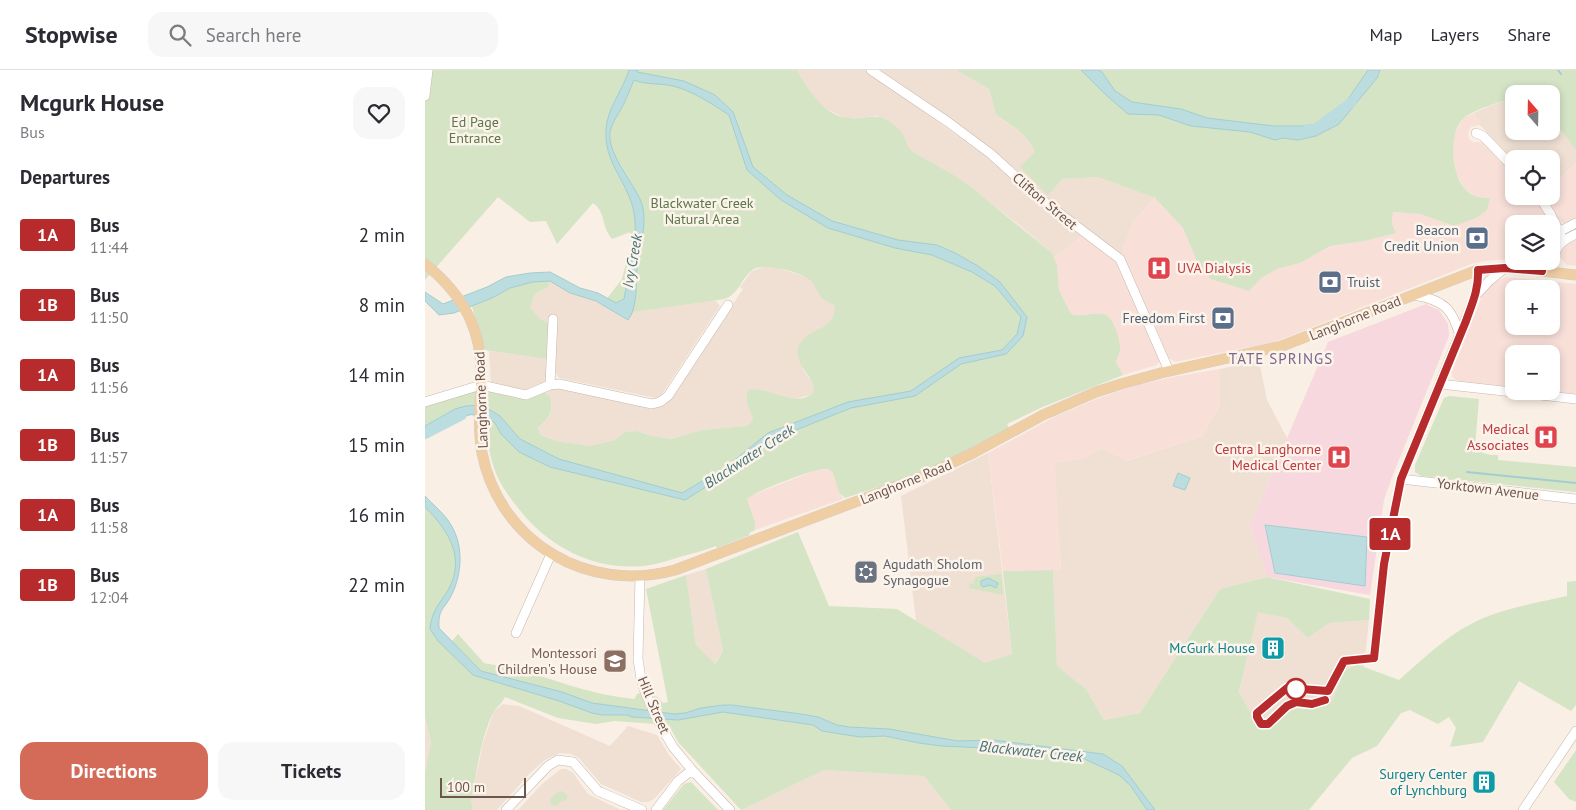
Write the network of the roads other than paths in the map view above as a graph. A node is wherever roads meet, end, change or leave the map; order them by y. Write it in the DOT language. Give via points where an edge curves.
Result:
graph roads {
  1 [pos="428,70"];
  2 [pos="871,70"];
  3 [pos="425,96"];
  4 [pos="1476,133"];
  5 [pos="1505,159"];
  6 [pos="1576,223"];
  7 [pos="1560,231"];
  8 [pos="1576,234"];
  9 [pos="1560,238"];
  10 [pos="1563,240"];
  11 [pos="1560,243"];
  12 [pos="425,264"];
  13 [pos="1505,268"];
  14 [pos="1478,270"];
  15 [pos="1556,270"];
  16 [pos="1576,274"];
  17 [pos="1414,294"];
  18 [pos="1475,296"];
  19 [pos="728,305"];
  20 [pos="553,318"];
  21 [pos="1459,337"];
  22 [pos="1169,371"];
  23 [pos="1440,384"];
  24 [pos="550,385"];
  25 [pos="481,388"];
  26 [pos="1576,399"];
  27 [pos="425,402"];
  28 [pos="1401,479"];
  29 [pos="1576,499"];
  30 [pos="551,554"];
  31 [pos="640,576"];
  32 [pos="516,633"];
  33 [pos="1374,658"];
  34 [pos="1576,731"];
  35 [pos="691,770"];
  36 [pos="506,810"];
  37 [pos="642,810"];
  38 [pos="656,810"];
  39 [pos="730,810"];
  40 [pos="1523,810"];
  1 -- 3 [label="street"];
  2 -- 22 [label="street, Clifton Street" via="991,154 1037,196 1120,259"];
  4 -- 5 [label="street"];
  6 -- 7 [label="street"];
  8 -- 10 [label="street"];
  9 -- 10 [label="street"];
  10 -- 11 [label="street"];
  12 -- 25 [label="main road, Langhorne Road" via="449,284 469,316 479,341"];
  13 -- 14 [label="main road, Langhorne Road"];
  13 -- 18 [label="street"];
  14 -- 17 [label="main road, Langhorne Road"];
  14 -- 18 [label="street"];
  15 -- 16 [label="main road, Langhorne Road"];
  17 -- 21 [label="street" via="1431,298 1451,312"];
  17 -- 22 [label="main road, Langhorne Road" via="1282,346"];
  18 -- 21 [label="street"];
  19 -- 24 [label="street" via="668,396 659,402 652,404 559,384"];
  20 -- 24 [label="street"];
  21 -- 23 [label="street"];
  22 -- 31 [label="main road, Langhorne Road" via="1066,404 924,476 675,570"];
  23 -- 26 [label="street"];
  23 -- 28 [label="street"];
  24 -- 25 [label="street" via="526,396"];
  25 -- 27 [label="street"];
  25 -- 30 [label="main road, Langhorne Road" via="482,451 491,484 505,510"];
  28 -- 29 [label="street, Yorktown Avenue"];
  28 -- 33 [label="street" via="1384,564"];
  30 -- 31 [label="main road, Langhorne Road" via="571,565 604,574"];
  30 -- 32 [label="street"];
  31 -- 35 [label="street, Hill Street" via="638,659 641,679 659,723"];
  34 -- 40 [label="street"];
  35 -- 38 [label="street" via="678,781"];
  35 -- 39 [label="street, Hill Street"];
  36 -- 37 [label="street" via="548,766 559,760 573,762 598,791"];
}
